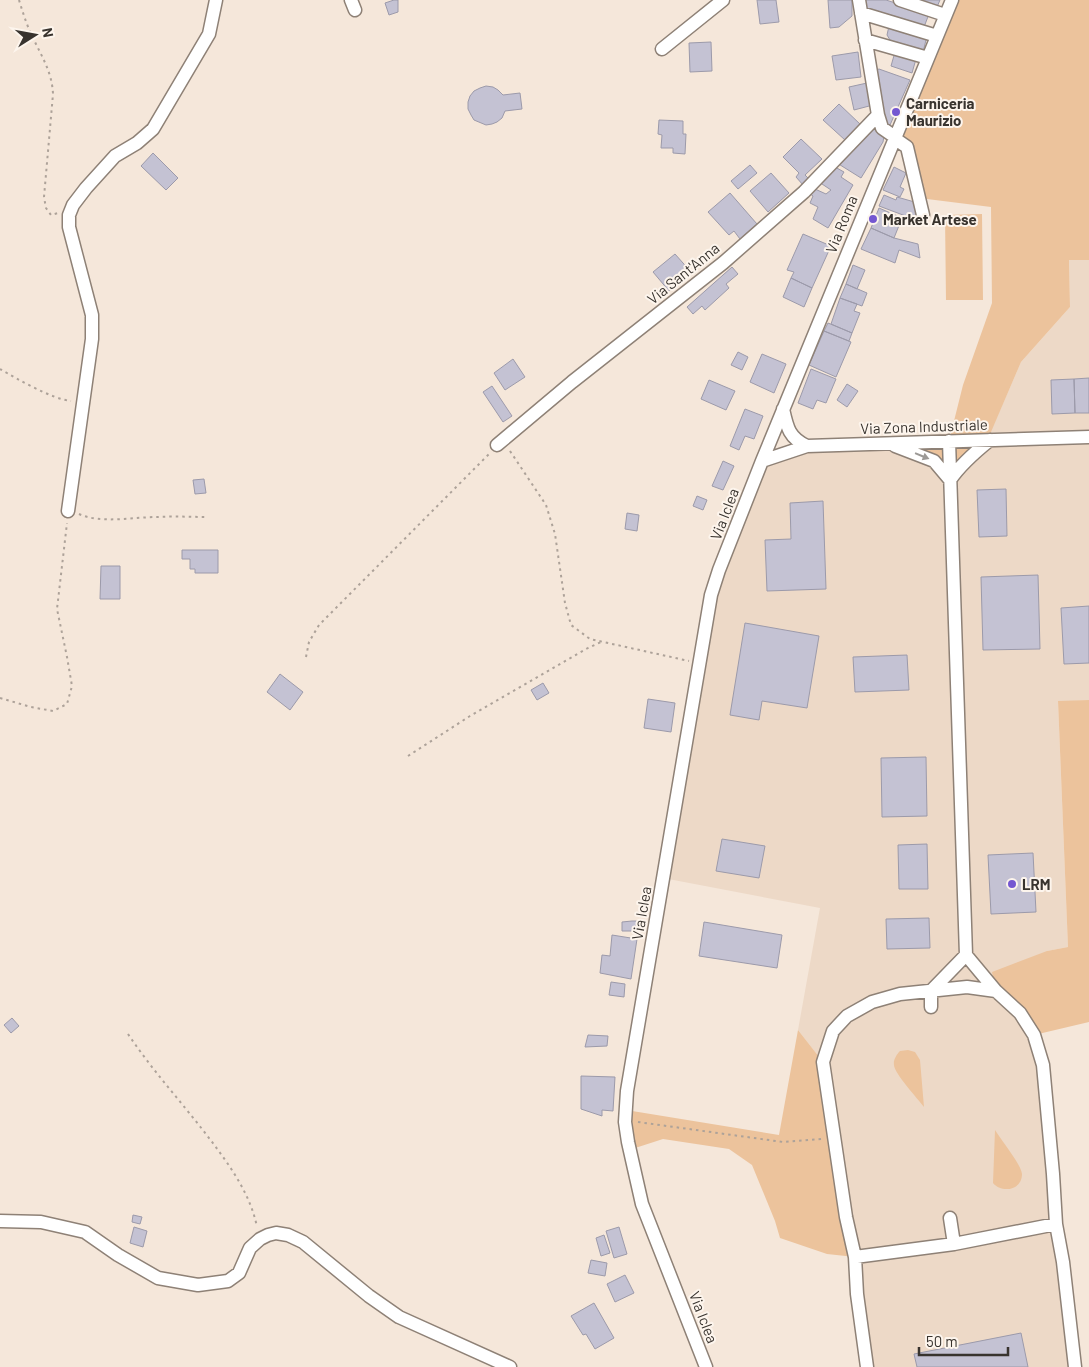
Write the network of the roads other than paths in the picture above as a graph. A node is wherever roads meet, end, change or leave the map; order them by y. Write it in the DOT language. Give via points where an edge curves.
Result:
graph roads {
  1 [pos="216,0"];
  2 [pos="723,0"];
  3 [pos="859,0"];
  4 [pos="900,0"];
  5 [pos="952,0"];
  6 [pos="861,13"];
  7 [pos="946,15"];
  8 [pos="937,36"];
  9 [pos="866,40"];
  10 [pos="662,50"];
  11 [pos="928,58"];
  12 [pos="878,115"];
  13 [pos="895,138"];
  14 [pos="923,214"];
  15 [pos="783,409"];
  16 [pos="790,432"];
  17 [pos="773,433"];
  18 [pos="1089,437"];
  19 [pos="990,440"];
  20 [pos="949,441"];
  21 [pos="500,443"];
  22 [pos="887,443"];
  23 [pos="807,446"];
  24 [pos="790,452"];
  25 [pos="762,461"];
  26 [pos="950,480"];
  27 [pos="69,506"];
  28 [pos="966,955"];
  29 [pos="931,991"];
  30 [pos="996,991"];
  31 [pos="931,1007"];
  32 [pos="950,1218"];
  33 [pos="0,1222"];
  34 [pos="1056,1224"];
  35 [pos="954,1244"];
  36 [pos="855,1257"];
  37 [pos="510,1367"];
  38 [pos="706,1367"];
  39 [pos="868,1367"];
  40 [pos="1075,1367"];
  1 -- 27 [label="street" via="208,34 153,129 137,144 116,156 86,188 69,215 92,315 92,339"];
  2 -- 10 [label="street"];
  3 -- 6 [label="street"];
  4 -- 7 [label="street"];
  5 -- 7 [label="street, Via Roma"];
  6 -- 8 [label="street"];
  6 -- 9 [label="street"];
  7 -- 8 [label="street, Via Roma"];
  8 -- 11 [label="street, Via Roma"];
  9 -- 11 [label="street"];
  9 -- 12 [label="street"];
  11 -- 13 [label="street, Via Roma"];
  12 -- 13 [label="street" via="882,128"];
  12 -- 21 [label="street, Via Sant'Anna" via="804,192"];
  13 -- 14 [label="street" via="907,147"];
  13 -- 15 [label="street, Via Roma"];
  15 -- 16 [label="street"];
  15 -- 17 [label="street, Via Roma"];
  16 -- 17 [label="street"];
  16 -- 23 [label="street" via="796,441"];
  17 -- 24 [label="street" via="777,445"];
  17 -- 25 [label="street, Via Roma"];
  18 -- 19 [label="street, Via Zona Industriale"];
  19 -- 20 [label="street, Via Zona Industriale"];
  19 -- 26 [label="street"];
  20 -- 22 [label="street, Via Zona Industriale"];
  20 -- 26 [label="street"];
  22 -- 23 [label="street, Via Zona Industriale"];
  22 -- 26 [label="street, one-way" via="934,461"];
  23 -- 24 [label="street, Via Zona Industriale"];
  24 -- 25 [label="street, Via Zona Industriale"];
  25 -- 38 [label="street, Via Iclea" via="711,595 627,1091 625,1122 642,1204"];
  26 -- 28 [label="street"];
  28 -- 29 [label="street"];
  28 -- 30 [label="street"];
  29 -- 30 [label="street" via="966,987"];
  29 -- 31 [label="street"];
  29 -- 36 [label="street" via="900,994 872,1002 847,1016 833,1031 823,1062"];
  30 -- 34 [label="street" via="1020,1013 1034,1035 1043,1065"];
  32 -- 35 [label="street"];
  33 -- 37 [label="street" via="41,1222 85,1232 158,1278 198,1285 228,1281 239,1273 250,1248 260,1239 276,1233 288,1235 303,1242 399,1317"];
  34 -- 35 [label="street"];
  34 -- 40 [label="street"];
  35 -- 36 [label="street"];
  36 -- 39 [label="street"];
}
